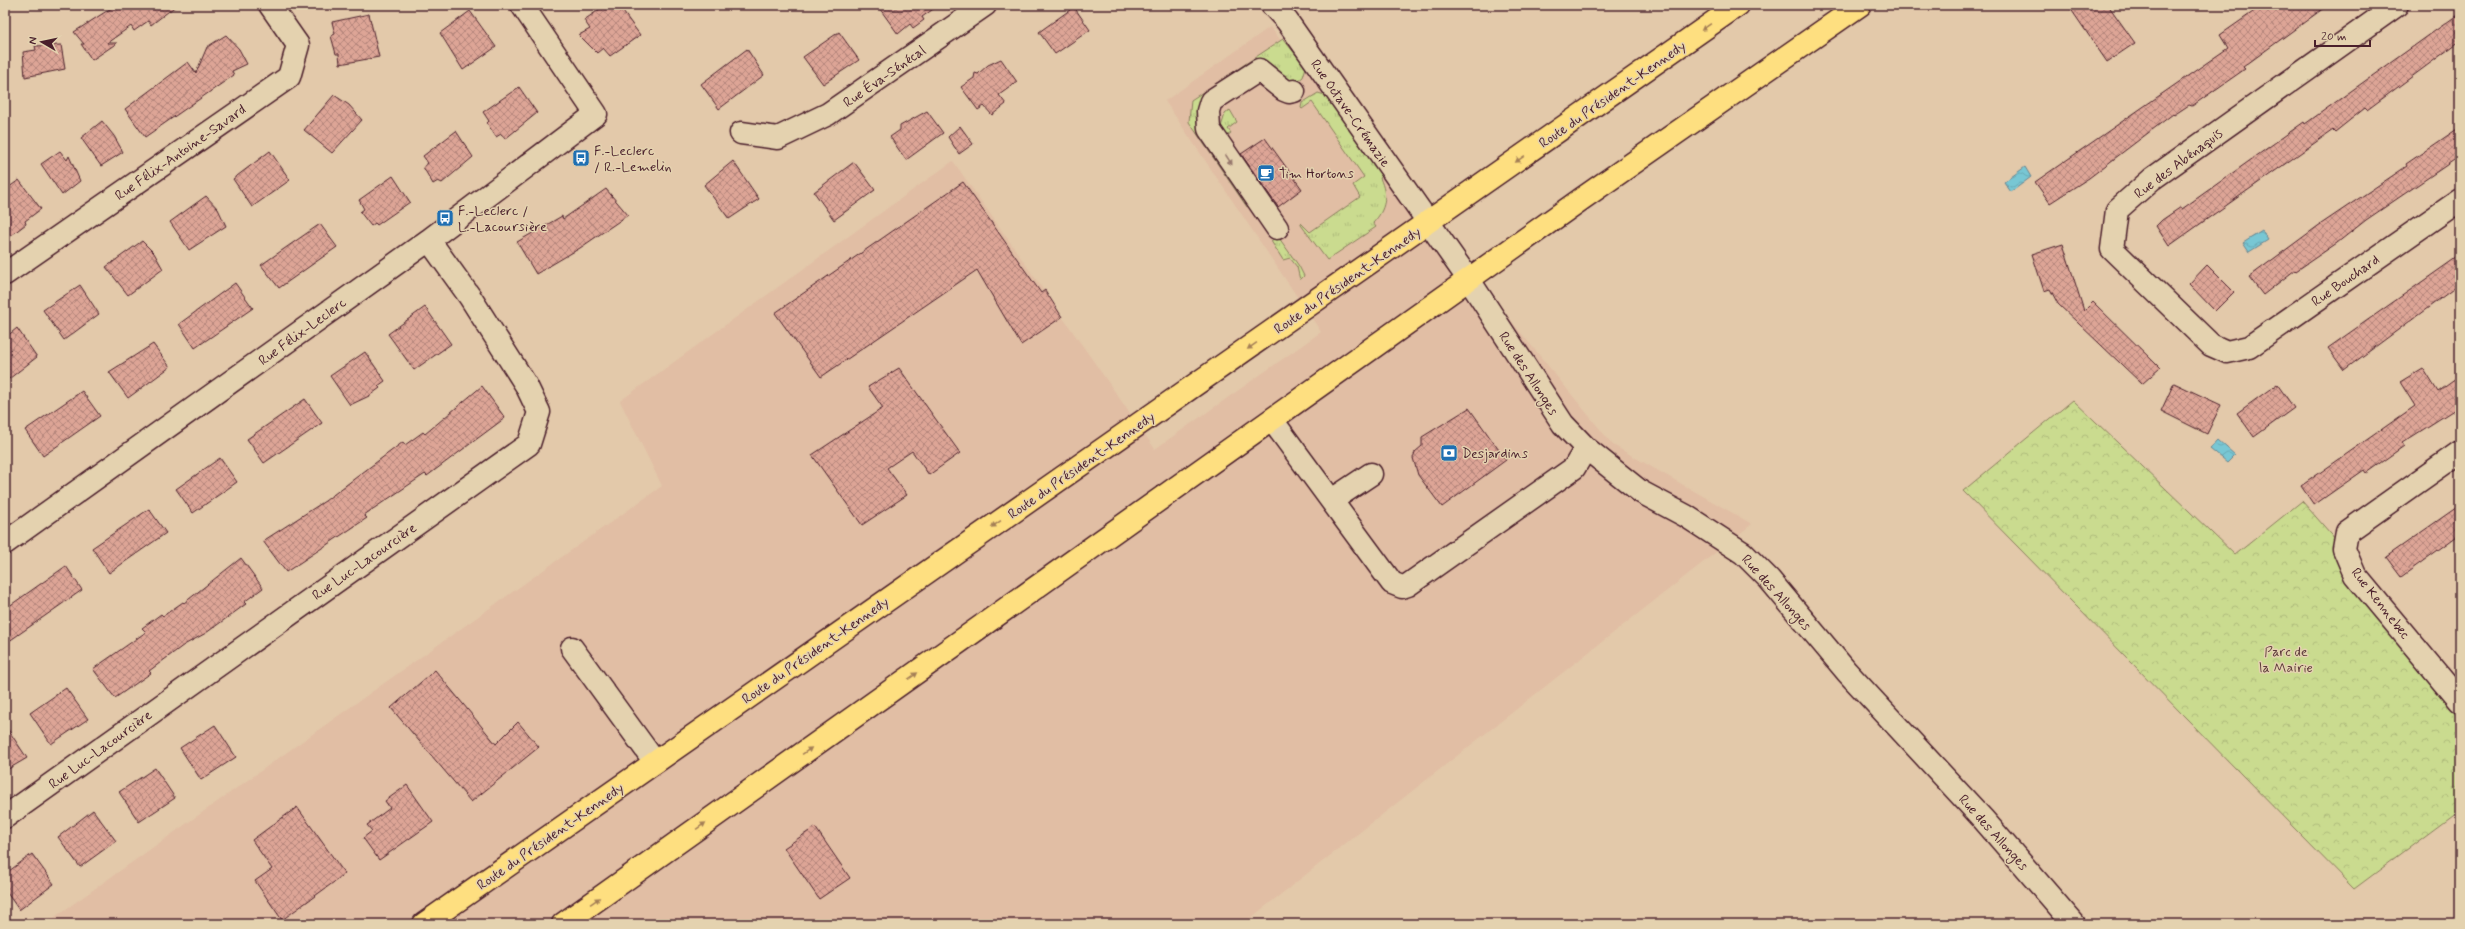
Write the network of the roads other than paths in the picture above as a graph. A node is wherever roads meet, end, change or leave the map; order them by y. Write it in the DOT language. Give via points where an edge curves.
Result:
graph roads {
  1 [pos="270,5"];
  2 [pos="522,5"];
  3 [pos="985,5"];
  4 [pos="1272,5"];
  5 [pos="1738,5"];
  6 [pos="1860,5"];
  7 [pos="2397,5"];
  8 [pos="1287,96"];
  9 [pos="741,133"];
  10 [pos="2460,200"];
  11 [pos="1428,222"];
  12 [pos="1277,228"];
  13 [pos="429,240"];
  14 [pos="5,274"];
  15 [pos="1469,280"];
  16 [pos="2227,352"];
  17 [pos="1272,420"];
  18 [pos="1586,448"];
  19 [pos="2460,452"];
  20 [pos="1371,474"];
  21 [pos="1332,500"];
  22 [pos="5,543"];
  23 [pos="572,648"];
  24 [pos="2460,701"];
  25 [pos="655,762"];
  26 [pos="5,817"];
  27 [pos="424,924"];
  28 [pos="563,924"];
  29 [pos="2074,924"];
  1 -- 14 [label="street, Rue Félix-Antoine-Savard" via="298,45 289,77"];
  2 -- 13 [label="street, Rue Félix-Leclerc" via="596,118"];
  3 -- 9 [label="street, Rue Éva-Sénécal" via="828,114 778,138"];
  4 -- 11 [label="street, Rue Octave-Crémazie" via="1287,21"];
  5 -- 11 [label="main road, Route du Président-Kennedy, one-way"];
  6 -- 15 [label="main road"];
  7 -- 16 [label="street, Rue des Abénaquis" via="2152,179 2117,210 2112,249 2211,345"];
  8 -- 12 [label="street, one-way" via="1289,92 1264,73 1255,71 1211,101 1208,121 1213,135"];
  10 -- 16 [label="street, Rue Bouchard" via="2249,347"];
  11 -- 15 [label="street, Rue Octave-Crémazie"];
  11 -- 25 [label="main road, Route du Président-Kennedy, one-way"];
  13 -- 22 [label="street, Rue Félix-Leclerc"];
  13 -- 26 [label="street, Rue Luc-Lacourcière" via="470,297 533,399 539,412 529,444"];
  15 -- 17 [label="main road"];
  15 -- 18 [label="street, Rue des Allonges" via="1563,424"];
  17 -- 21 [label="street"];
  28 -- 17 [label="main road, one-way"];
  18 -- 21 [label="street" via="1574,468 1408,585 1402,586 1392,582"];
  18 -- 29 [label="street, Rue des Allonges" via="1641,492 1686,516 1743,553 1769,579 1847,672 1983,819"];
  19 -- 24 [label="street, Rue Kennebec" via="2347,532 2344,549 2355,575"];
  20 -- 21 [label="street"];
  23 -- 25 [label="street"];
  25 -- 27 [label="main road, Route du Président-Kennedy"];
}
